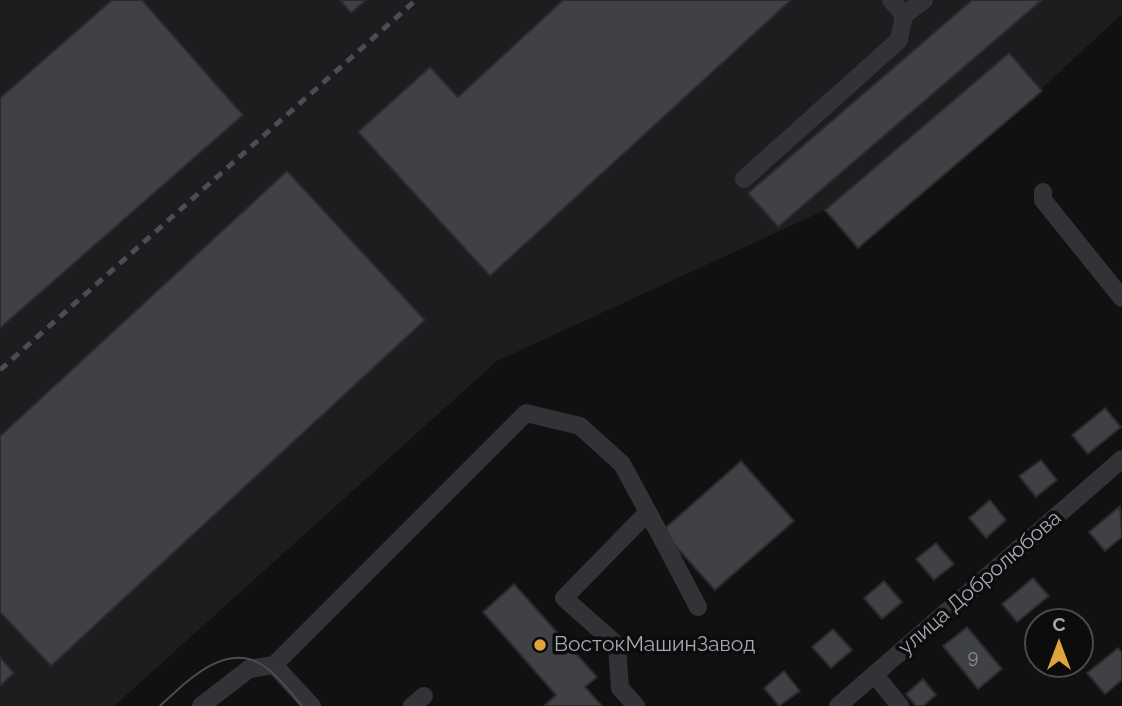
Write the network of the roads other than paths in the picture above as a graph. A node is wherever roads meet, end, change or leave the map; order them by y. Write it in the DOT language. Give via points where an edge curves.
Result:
graph roads {
  1 [pos="891,0"];
  2 [pos="925,0"];
  3 [pos="904,15"];
  4 [pos="744,179"];
  5 [pos="1043,192"];
  6 [pos="1122,298"];
  7 [pos="1122,459"];
  8 [pos="648,512"];
  9 [pos="698,607"];
  10 [pos="274,665"];
  11 [pos="875,675"];
  12 [pos="201,706"];
  13 [pos="312,706"];
  14 [pos="636,706"];
  15 [pos="838,706"];
  16 [pos="900,706"];
  1 -- 3 [label="street"];
  2 -- 3 [label="street"];
  3 -- 4 [label="street" via="899,40"];
  5 -- 6 [label="street" via="1043,200"];
  7 -- 11 [label="street, улица Добролюбова"];
  8 -- 9 [label="street"];
  8 -- 10 [label="street" via="622,464 580,426 526,413"];
  8 -- 14 [label="street" via="564,598 617,645 620,688"];
  10 -- 12 [label="street" via="249,669"];
  10 -- 13 [label="street"];
  11 -- 15 [label="street, улица Добролюбова"];
  11 -- 16 [label="street"];
}
